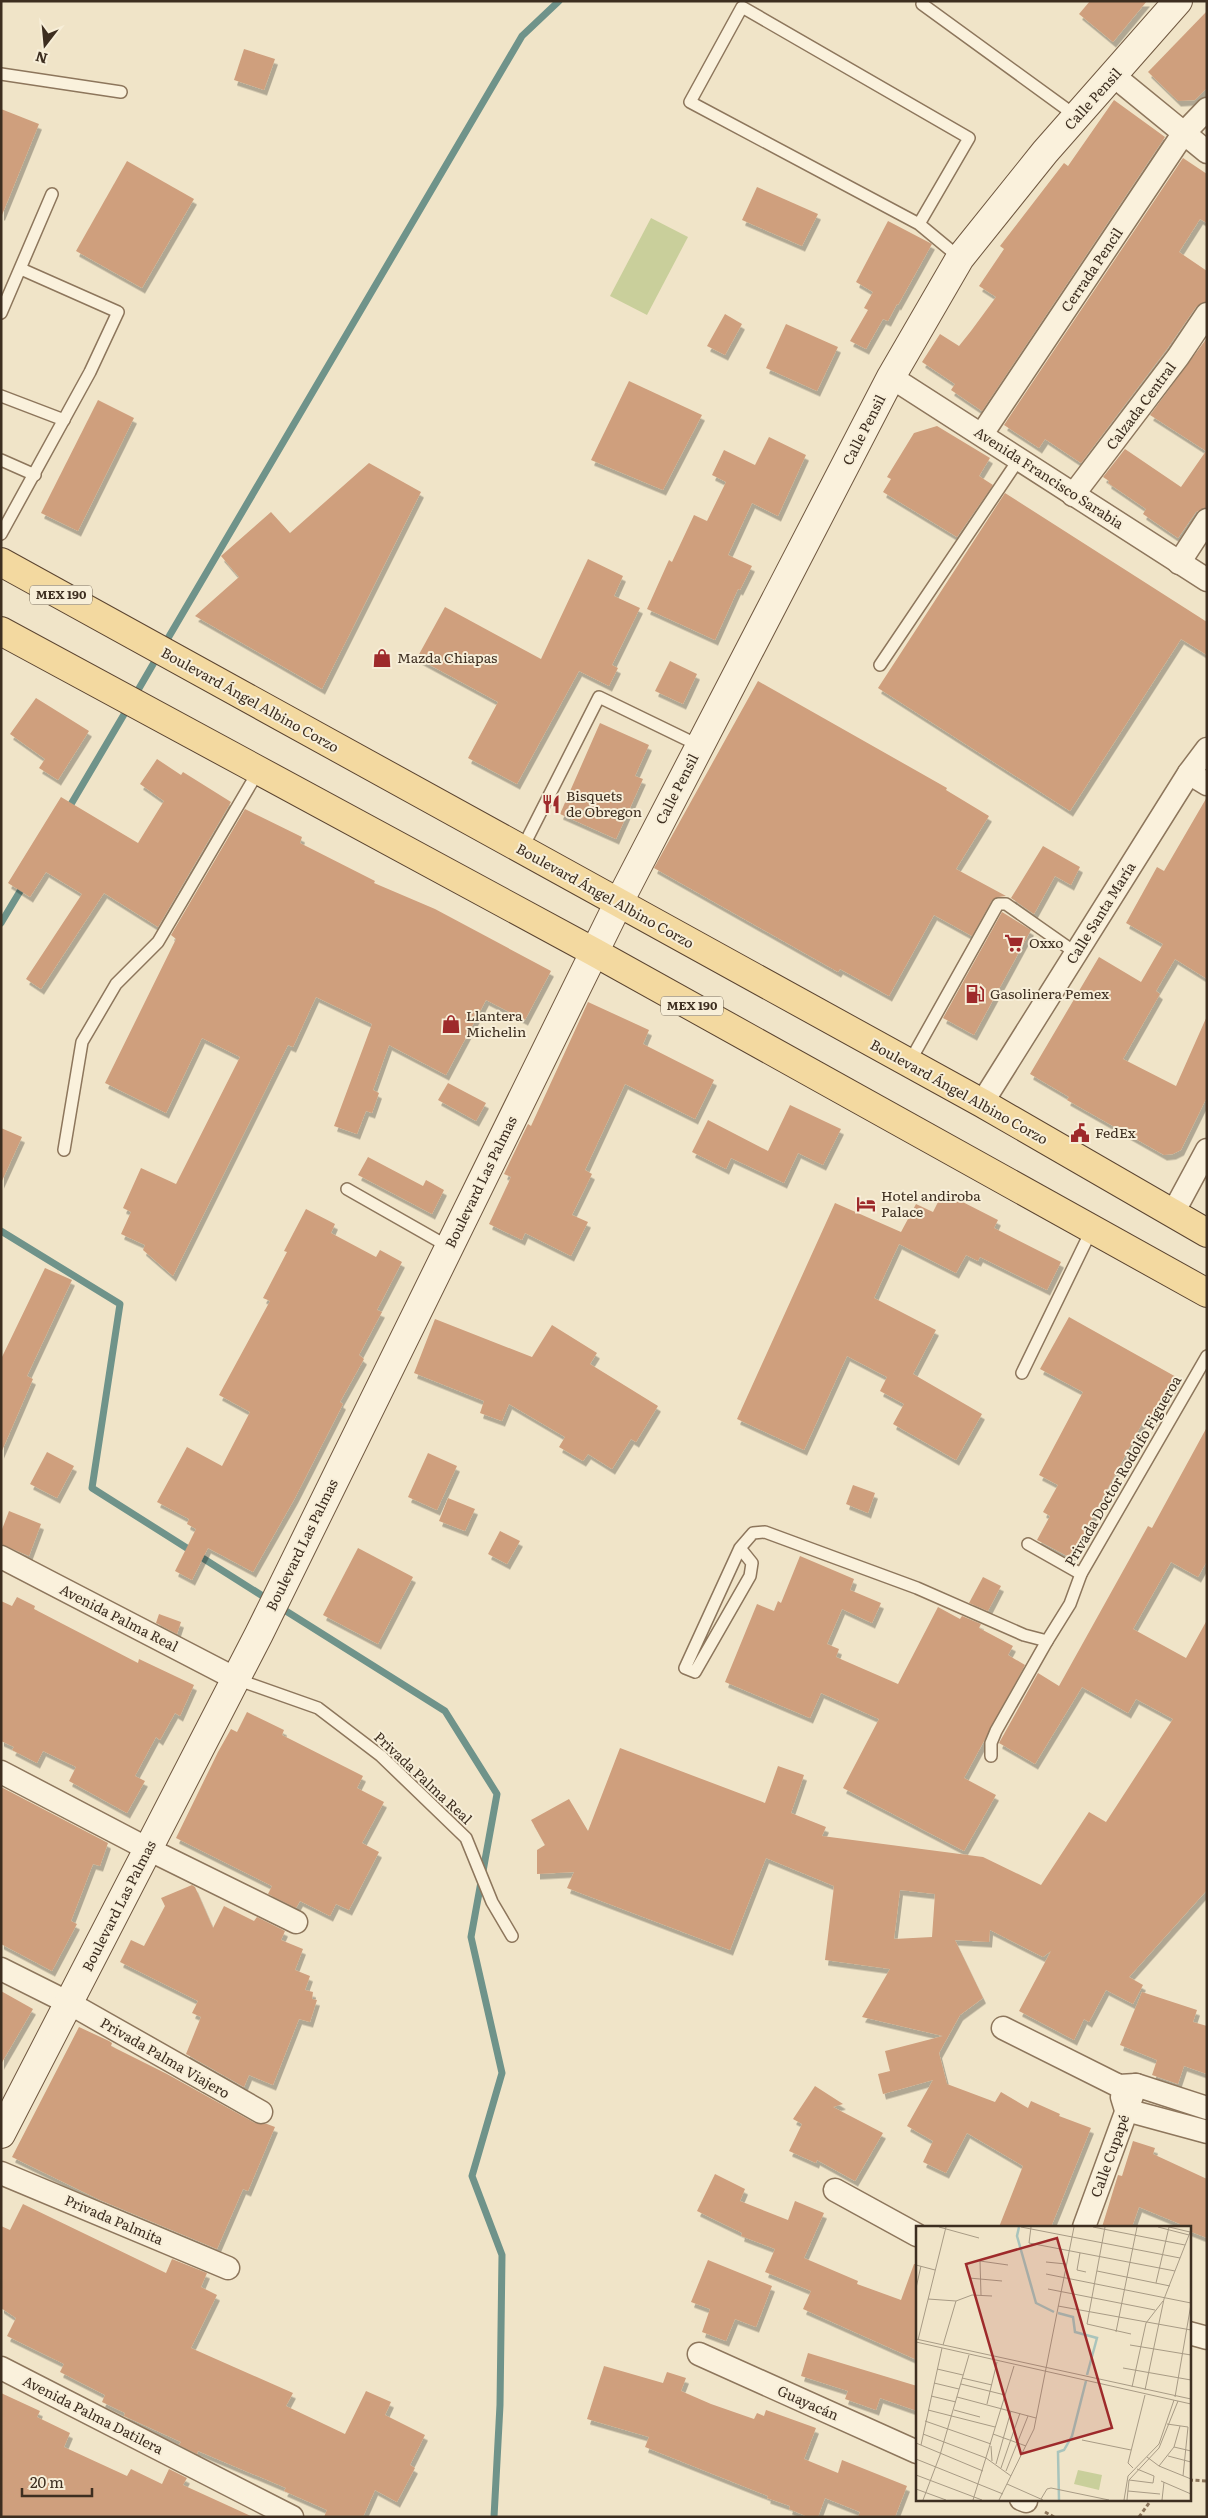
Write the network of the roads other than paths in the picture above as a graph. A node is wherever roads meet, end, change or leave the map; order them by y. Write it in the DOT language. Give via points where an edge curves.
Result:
graph roads {
  1 [pos="1178,1"];
  2 [pos="922,4"];
  3 [pos="1,74"];
  4 [pos="1114,76"];
  5 [pos="121,92"];
  6 [pos="1207,109"];
  7 [pos="1077,117"];
  8 [pos="1184,134"];
  9 [pos="1207,152"];
  10 [pos="52,194"];
  11 [pos="919,224"];
  12 [pos="960,258"];
  13 [pos="20,269"];
  14 [pos="1,313"];
  15 [pos="1207,314"];
  16 [pos="891,377"];
  17 [pos="1,396"];
  18 [pos="64,420"];
  19 [pos="982,434"];
  20 [pos="1019,459"];
  21 [pos="1,460"];
  22 [pos="35,474"];
  23 [pos="1073,495"];
  24 [pos="1207,520"];
  25 [pos="1,534"];
  26 [pos="1,562"];
  27 [pos="1179,563"];
  28 [pos="1207,580"];
  29 [pos="1,631"];
  30 [pos="880,665"];
  31 [pos="700,746"];
  32 [pos="1207,749"];
  33 [pos="259,770"];
  34 [pos="1198,779"];
  35 [pos="521,850"];
  36 [pos="618,904"];
  37 [pos="594,952"];
  38 [pos="1076,953"];
  39 [pos="909,1063"];
  40 [pos="982,1103"];
  41 [pos="64,1150"];
  42 [pos="1207,1150"];
  43 [pos="347,1189"];
  44 [pos="1173,1214"];
  45 [pos="1092,1229"];
  46 [pos="1207,1233"];
  47 [pos="449,1247"];
  48 [pos="1207,1293"];
  49 [pos="1207,1356"];
  50 [pos="1022,1373"];
  51 [pos="1028,1544"];
  52 [pos="740,1548"];
  53 [pos="1,1557"];
  54 [pos="1081,1574"];
  55 [pos="1047,1641"];
  56 [pos="236,1679"];
  57 [pos="990,1756"];
  58 [pos="1,1772"];
  59 [pos="148,1849"];
  60 [pos="296,1922"];
  61 [pos="512,1936"];
  62 [pos="1,1969"];
  63 [pos="70,2003"];
  64 [pos="1003,2028"];
  65 [pos="1127,2086"];
  66 [pos="1207,2108"];
  67 [pos="1126,2110"];
  68 [pos="261,2112"];
  69 [pos="1207,2132"];
  70 [pos="1,2134"];
  71 [pos="1,2172"];
  72 [pos="835,2190"];
  73 [pos="1084,2226"];
  74 [pos="916,2235"];
  75 [pos="228,2268"];
  76 [pos="1190,2333"];
  77 [pos="1207,2338"];
  78 [pos="699,2354"];
  79 [pos="1,2368"];
  80 [pos="916,2452"];
  81 [pos="292,2517"];
  1 -- 4 [label="main road, Calle Pensil"];
  2 -- 7 [label="lane"];
  3 -- 5 [label="lane"];
  4 -- 7 [label="main road, Calle Pensil"];
  4 -- 8 [label="street"];
  6 -- 8 [label="street, Cerrada Pencil"];
  7 -- 12 [label="main road, Calle Pensil"];
  8 -- 9 [label="street"];
  8 -- 19 [label="street, Cerrada Pencil"];
  10 -- 13 [label="lane"];
  11 -- 11 [label="lane" via="968,138 742,7 690,102"];
  11 -- 12 [label="lane"];
  12 -- 16 [label="main road, Calle Pensil"];
  13 -- 14 [label="lane"];
  13 -- 18 [label="lane" via="118,312"];
  15 -- 23 [label="street, Calzada Central"];
  16 -- 19 [label="street, Avenida Francisco Sarabia"];
  16 -- 31 [label="main road, Calle Pensil"];
  17 -- 18 [label="lane"];
  18 -- 22 [label="lane"];
  19 -- 20 [label="street, Avenida Francisco Sarabia"];
  20 -- 23 [label="street, Avenida Francisco Sarabia"];
  20 -- 30 [label="lane"];
  21 -- 22 [label="lane"];
  22 -- 25 [label="lane"];
  23 -- 27 [label="street, Avenida Francisco Sarabia"];
  24 -- 27 [label="street"];
  26 -- 35 [label="main road, Boulevard Ángel Albino Corzo / MEX 190"];
  27 -- 28 [label="street, Avenida Francisco Sarabia"];
  29 -- 33 [label="main road, MEX 190"];
  31 -- 35 [label="lane" via="599,696"];
  31 -- 36 [label="main road, Calle Pensil"];
  32 -- 34 [label="street, Calle Santa María"];
  33 -- 37 [label="main road, MEX 190"];
  33 -- 41 [label="lane" via="158,942 116,984 82,1042"];
  34 -- 38 [label="street, Calle Santa María"];
  35 -- 36 [label="main road, Boulevard Ángel Albino Corzo / MEX 190"];
  36 -- 37 [label="main road, Calle Pensil"];
  36 -- 39 [label="main road, Boulevard Ángel Albino Corzo / MEX 190"];
  37 -- 45 [label="main road, MEX 190"];
  37 -- 47 [label="main road, Boulevard Las Palmas"];
  38 -- 39 [label="lane" via="1006,904 998,904"];
  38 -- 40 [label="street, Calle Santa María"];
  39 -- 40 [label="main road, Boulevard Ángel Albino Corzo / MEX 190"];
  40 -- 44 [label="main road, Boulevard Ángel Albino Corzo / MEX 190"];
  42 -- 44 [label="street"];
  43 -- 47 [label="lane"];
  44 -- 46 [label="main road, Boulevard Ángel Albino Corzo / MEX 190"];
  45 -- 48 [label="main road, MEX 190"];
  45 -- 50 [label="lane"];
  47 -- 56 [label="main road, Boulevard Las Palmas"];
  49 -- 54 [label="lane, Privada Doctor Rodolfo Figueroa"];
  51 -- 54 [label="lane"];
  52 -- 52 [label="lane" via="752,1563 750,1576 695,1672 686,1668"];
  52 -- 55 [label="lane" via="753,1533 765,1532 917,1588 1024,1635"];
  53 -- 56 [label="street, Avenida Palma Real"];
  54 -- 55 [label="lane, Privada Doctor Rodolfo Figueroa" via="1070,1604"];
  55 -- 57 [label="lane, Privada Doctor Rodolfo Figueroa" via="990,1743"];
  56 -- 59 [label="main road, Boulevard Las Palmas"];
  56 -- 61 [label="lane, Privada Palma Real" via="318,1708 381,1756 466,1838 492,1902"];
  58 -- 59 [label="street"];
  59 -- 60 [label="street"];
  59 -- 63 [label="main road, Boulevard Las Palmas"];
  62 -- 63 [label="street, Privada Palma Viajero"];
  63 -- 68 [label="street, Privada Palma Viajero"];
  63 -- 70 [label="main road, Boulevard Las Palmas"];
  64 -- 65 [label="street"];
  65 -- 66 [label="street"];
  65 -- 67 [label="street, Calle Cupapé"];
  67 -- 69 [label="street"];
  67 -- 73 [label="street, Calle Cupapé"];
  71 -- 75 [label="street, Privada Palmita"];
  72 -- 74 [label="street"];
  76 -- 77 [label="street"];
  78 -- 80 [label="street, Guayacán"];
  79 -- 81 [label="street, Avenida Palma Datilera"];
}
